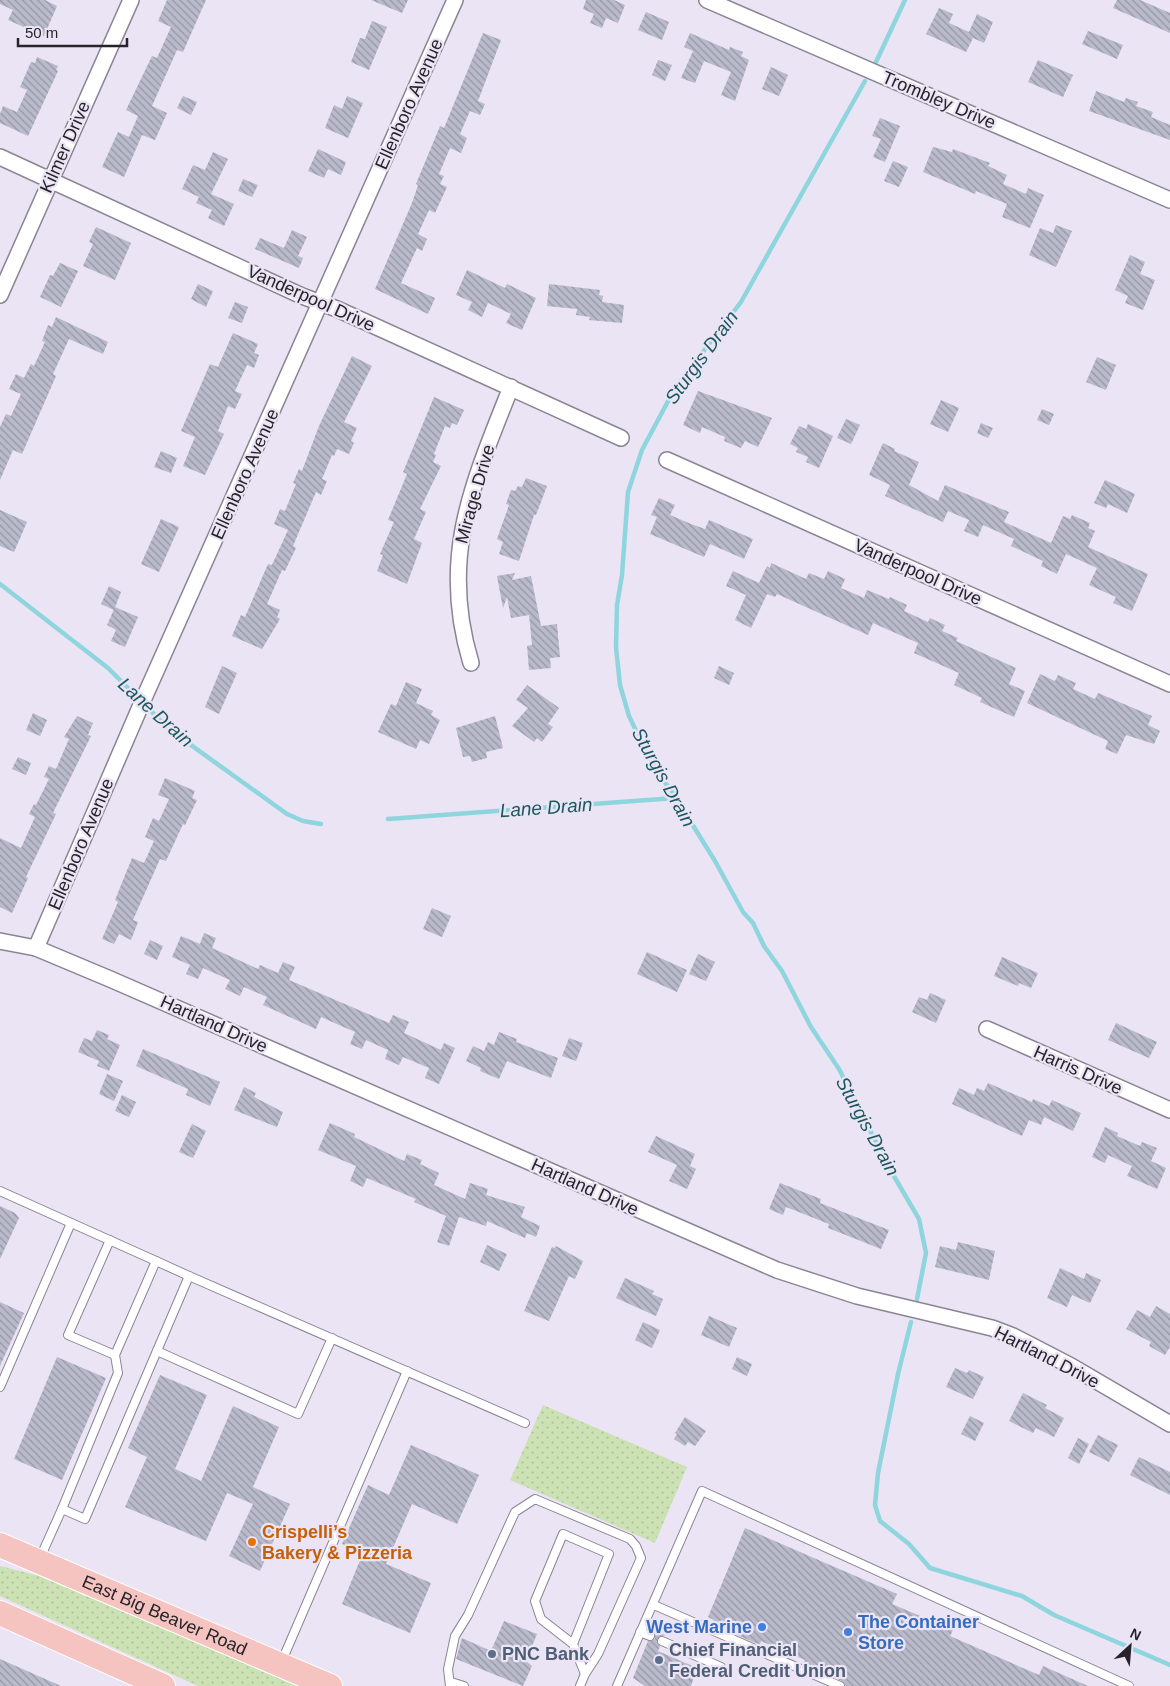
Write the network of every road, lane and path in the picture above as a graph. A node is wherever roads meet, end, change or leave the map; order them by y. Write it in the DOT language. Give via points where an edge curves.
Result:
graph roads {
  1 [pos="131,0"];
  2 [pos="455,0"];
  3 [pos="707,0"];
  4 [pos="0,157"];
  5 [pos="51,179"];
  6 [pos="1170,200"];
  7 [pos="0,295"];
  8 [pos="322,303"];
  9 [pos="511,387"];
  10 [pos="621,438"];
  11 [pos="667,460"];
  12 [pos="471,663"];
  13 [pos="1170,684"];
  14 [pos="0,941"];
  15 [pos="36,948"];
  16 [pos="987,1029"];
  17 [pos="1170,1110"];
  18 [pos="0,1191"];
  19 [pos="71,1223"];
  20 [pos="110,1240"];
  21 [pos="156,1261"];
  22 [pos="189,1276"];
  23 [pos="332,1338"];
  24 [pos="157,1351"];
  25 [pos="115,1355"];
  26 [pos="407,1371"];
  27 [pos="0,1386"];
  28 [pos="525,1423"];
  29 [pos="1170,1424"];
  30 [pos="62,1509"];
  31 [pos="0,1545"];
  32 [pos="38,1562"];
  33 [pos="654,1605"];
  34 [pos="0,1613"];
  35 [pos="640,1632"];
  36 [pos="650,1636"];
  37 [pos="662,1641"];
  38 [pos="573,1644"];
  39 [pos="280,1665"];
  40 [pos="721,1667"];
  41 [pos="585,1674"];
  42 [pos="451,1684"];
  43 [pos="162,1686"];
  44 [pos="330,1686"];
  45 [pos="464,1686"];
  46 [pos="580,1686"];
  47 [pos="617,1686"];
  48 [pos="840,1686"];
  49 [pos="1129,1686"];
  1 -- 5 [label="street, Kilmer Drive"];
  2 -- 8 [label="street, Ellenboro Avenue"];
  3 -- 6 [label="street, Trombley Drive"];
  4 -- 5 [label="street, Vanderpool Drive"];
  5 -- 7 [label="street, Kilmer Drive"];
  5 -- 8 [label="street, Vanderpool Drive"];
  8 -- 9 [label="street, Vanderpool Drive"];
  8 -- 15 [label="street, Ellenboro Avenue" via="144,698"];
  9 -- 10 [label="street, Vanderpool Drive"];
  9 -- 12 [label="street, Mirage Drive" via="472,491 461,536 456,590 461,632"];
  11 -- 13 [label="street, Vanderpool Drive"];
  14 -- 15 [label="street, Hartland Drive"];
  15 -- 29 [label="street, Hartland Drive" via="777,1270 857,1296 1013,1336 1072,1366"];
  16 -- 17 [label="street, Harris Drive"];
  18 -- 19 [label="lane"];
  19 -- 20 [label="lane"];
  19 -- 27 [label="lane"];
  20 -- 21 [label="lane"];
  20 -- 25 [label="lane" via="68,1335"];
  21 -- 22 [label="lane"];
  21 -- 25 [label="lane"];
  22 -- 23 [label="lane"];
  22 -- 24 [label="lane"];
  23 -- 24 [label="lane" via="298,1414"];
  23 -- 26 [label="lane"];
  24 -- 30 [label="lane" via="85,1519"];
  25 -- 30 [label="lane" via="118,1373"];
  26 -- 28 [label="lane"];
  26 -- 39 [label="lane"];
  30 -- 32 [label="lane"];
  31 -- 32 [label="main road, East Big Beaver Road"];
  32 -- 39 [label="main road, East Big Beaver Road"];
  33 -- 35 [label="lane"];
  33 -- 48 [label="lane"];
  33 -- 49 [label="lane" via="702,1491"];
  34 -- 43 [label="main road"];
  35 -- 36 [label="lane"];
  35 -- 47 [label="lane"];
  37 -- 40 [label="lane"];
  38 -- 38 [label="lane" via="609,1554 563,1534 535,1600 541,1619"];
  38 -- 41 [label="lane"];
  39 -- 44 [label="main road, East Big Beaver Road"];
  41 -- 42 [label="lane" via="598,1654 641,1558 630,1539 536,1499 514,1512 468,1615 455,1636 448,1669"];
  41 -- 46 [label="lane"];
  42 -- 45 [label="lane"];
}
